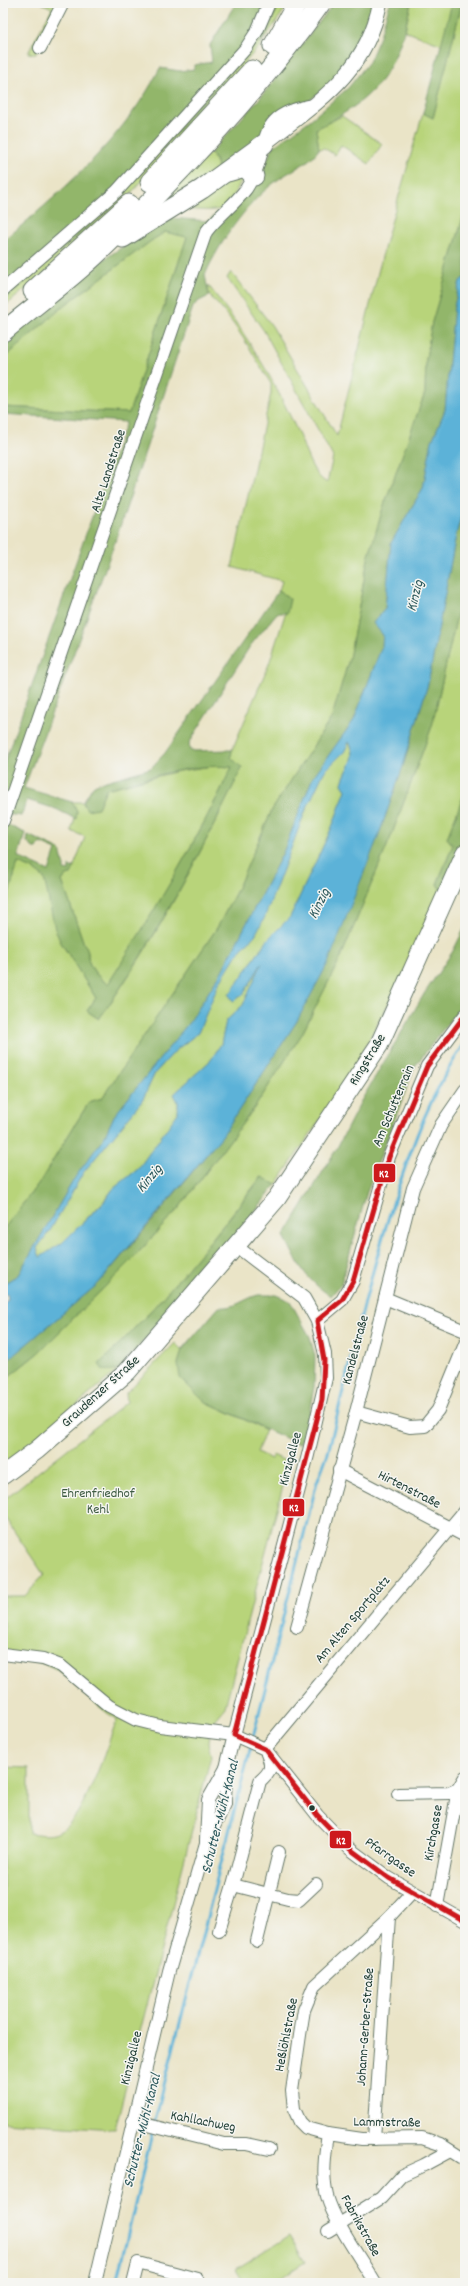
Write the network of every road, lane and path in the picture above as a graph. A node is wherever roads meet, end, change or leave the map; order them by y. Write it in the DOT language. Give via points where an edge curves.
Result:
graph roads {
  1 [pos="63,3"];
  2 [pos="269,3"];
  3 [pos="297,3"];
  4 [pos="308,3"];
  5 [pos="321,3"];
  6 [pos="380,3"];
  7 [pos="273,46"];
  8 [pos="40,48"];
  9 [pos="264,144"];
  10 [pos="226,173"];
  11 [pos="254,176"];
  12 [pos="98,253"];
  13 [pos="3,290"];
  14 [pos="3,317"];
  15 [pos="3,332"];
  16 [pos="3,821"];
  17 [pos="465,854"];
  18 [pos="465,1015"];
  19 [pos="465,1090"];
  20 [pos="236,1246"];
  21 [pos="385,1298"];
  22 [pos="317,1321"];
  23 [pos="465,1331"];
  24 [pos="465,1344"];
  25 [pos="356,1412"];
  26 [pos="339,1470"];
  27 [pos="3,1475"];
  28 [pos="465,1510"];
  29 [pos="450,1528"];
  30 [pos="465,1536"];
  31 [pos="297,1627"];
  32 [pos="3,1654"];
  33 [pos="234,1735"];
  34 [pos="264,1749"];
  35 [pos="226,1768"];
  36 [pos="465,1777"];
  37 [pos="458,1789"];
  38 [pos="398,1794"];
  39 [pos="206,1843"];
  40 [pos="280,1852"];
  41 [pos="316,1884"];
  42 [pos="233,1885"];
  43 [pos="412,1892"];
  44 [pos="269,1895"];
  45 [pos="437,1906"];
  46 [pos="388,1917"];
  47 [pos="465,1921"];
  48 [pos="219,1931"];
  49 [pos="257,1940"];
  50 [pos="132,2121"];
  51 [pos="328,2134"];
  52 [pos="374,2139"];
  53 [pos="269,2149"];
  54 [pos="450,2151"];
  55 [pos="465,2160"];
  56 [pos="340,2224"];
  57 [pos="328,2230"];
  58 [pos="95,2283"];
  59 [pos="133,2283"];
  60 [pos="199,2283"];
  61 [pos="375,2283"];
  1 -- 8 [label="street"];
  2 -- 13 [label="street" via="246,48 152,155 107,201"];
  3 -- 7 [label="highway"];
  4 -- 7 [label="highway"];
  5 -- 12 [label="highway" via="294,41 205,144"];
  6 -- 9 [label="street" via="374,28 364,51 345,77 315,105"];
  7 -- 14 [label="highway" via="121,212"];
  9 -- 10 [label="highway"];
  9 -- 11 [label="street, Alte Landstraße"];
  10 -- 11 [label="highway" via="245,167"];
  10 -- 12 [label="highway"];
  11 -- 16 [label="street, Alte Landstraße" via="245,190 206,232"];
  12 -- 15 [label="highway"];
  17 -- 20 [label="main road, Ringstraße" via="379,1045 277,1198"];
  18 -- 22 [label="street, Am Schutterrain" via="427,1066 395,1142 353,1281 342,1300"];
  19 -- 21 [label="street, Kandelstraße" via="441,1125 413,1188"];
  20 -- 22 [label="street, Kinzigallee" via="298,1291"];
  20 -- 27 [label="main road, Graudenzer Straße" via="127,1372 37,1450"];
  21 -- 23 [label="street"];
  21 -- 25 [label="street, Kandelstraße"];
  22 -- 33 [label="street, Kinzigallee" via="325,1354 326,1378 322,1400"];
  24 -- 25 [label="street" via="438,1410 425,1426 410,1426"];
  25 -- 26 [label="street, Kandelstraße"];
  26 -- 29 [label="street, Hirtenstraße"];
  26 -- 31 [label="street, Kandelstraße"];
  28 -- 29 [label="street, Am Alten Sportplatz"];
  29 -- 30 [label="street, Hirtenstraße"];
  29 -- 34 [label="street, Am Alten Sportplatz"];
  32 -- 33 [label="street" via="43,1659 61,1666 109,1706 136,1720 160,1726"];
  33 -- 34 [label="street, Pfarrgasse"];
  33 -- 35 [label="street, Kinzigallee"];
  34 -- 42 [label="street" via="272,1764 260,1781"];
  34 -- 43 [label="street, Pfarrgasse" via="318,1816 350,1849"];
  35 -- 39 [label="street, Kinzigallee" via="225,1804"];
  35 -- 39 [label="street, Kinzigallee" via="208,1800"];
  36 -- 37 [label="street"];
  37 -- 38 [label="street" via="442,1794"];
  37 -- 45 [label="street, Kirchgasse"];
  39 -- 50 [label="street, Kinzigallee" via="169,1971"];
  40 -- 44 [label="street"];
  41 -- 44 [label="street" via="299,1900"];
  42 -- 44 [label="street"];
  42 -- 48 [label="street"];
  43 -- 45 [label="street, Pfarrgasse"];
  43 -- 46 [label="street, Heßlöhlstraße"];
  44 -- 49 [label="street"];
  45 -- 47 [label="street, Pfarrgasse"];
  46 -- 51 [label="street, Heßlöhlstraße" via="321,1978 309,1996 304,2010 292,2091 294,2109 306,2128"];
  46 -- 52 [label="street, Johann-Gerber-Straße"];
  50 -- 53 [label="street, Kahllachweg" via="224,2144 246,2144"];
  50 -- 58 [label="street, Kinzigallee"];
  51 -- 52 [label="street, Lammstraße"];
  51 -- 56 [label="street, Fabrikstraße" via="325,2169 327,2196"];
  52 -- 54 [label="street, Lammstraße" via="422,2138"];
  54 -- 55 [label="street, Lammstraße"];
  54 -- 56 [label="street" via="402,2175 381,2198"];
  56 -- 57 [label="street"];
  56 -- 61 [label="street, Fabrikstraße"];
  59 -- 60 [label="street" via="138,2263 197,2279"];
}
